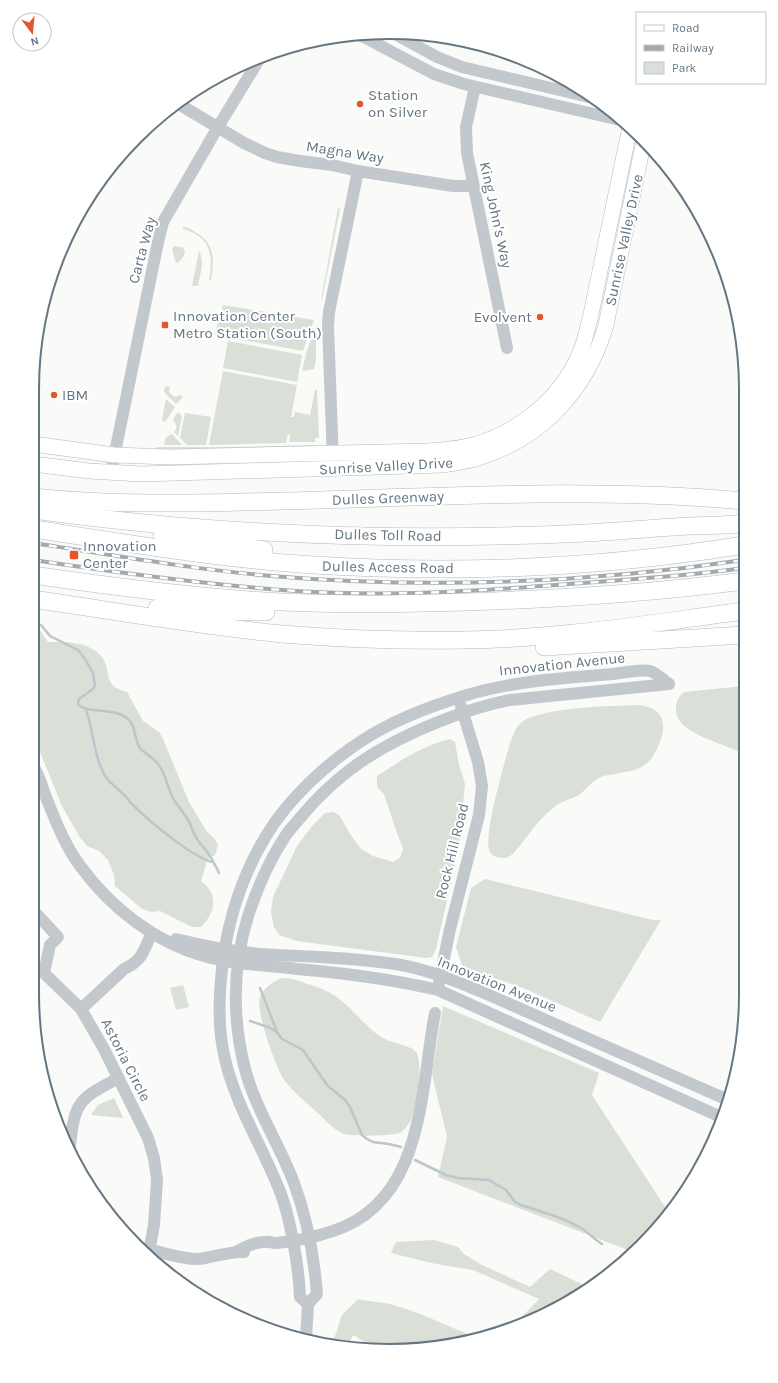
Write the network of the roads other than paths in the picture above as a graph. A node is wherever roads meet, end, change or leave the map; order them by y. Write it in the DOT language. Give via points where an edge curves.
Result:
graph roads {
  1 [pos="369,40"];
  2 [pos="406,40"];
  3 [pos="255,66"];
  4 [pos="475,87"];
  5 [pos="575,93"];
  6 [pos="183,106"];
  7 [pos="610,118"];
  8 [pos="218,127"];
  9 [pos="629,135"];
  10 [pos="642,148"];
  11 [pos="358,170"];
  12 [pos="473,186"];
  13 [pos="507,348"];
  14 [pos="39,445"];
  15 [pos="333,453"];
  16 [pos="114,454"];
  17 [pos="39,465"];
  18 [pos="333,468"];
  19 [pos="111,472"];
  20 [pos="39,497"];
  21 [pos="739,501"];
  22 [pos="39,511"];
  23 [pos="39,515"];
  24 [pos="739,516"];
  25 [pos="739,523"];
  26 [pos="689,526"];
  27 [pos="39,530"];
  28 [pos="739,547"];
  29 [pos="415,569"];
  30 [pos="39,576"];
  31 [pos="739,582"];
  32 [pos="39,591"];
  33 [pos="39,600"];
  34 [pos="498,602"];
  35 [pos="739,612"];
  36 [pos="739,635"];
  37 [pos="466,640"];
  38 [pos="458,698"];
  39 [pos="463,713"];
  40 [pos="39,781"];
  41 [pos="39,917"];
  42 [pos="152,933"];
  43 [pos="224,955"];
  44 [pos="239,957"];
  45 [pos="441,976"];
  46 [pos="438,990"];
  47 [pos="82,1009"];
  48 [pos="435,1013"];
  49 [pos="118,1078"];
  50 [pos="723,1098"];
  51 [pos="717,1115"];
  52 [pos="71,1139"];
  53 [pos="310,1238"];
  54 [pos="292,1241"];
  55 [pos="150,1249"];
  56 [pos="152,1251"];
  57 [pos="308,1304"];
  58 [pos="306,1334"];
  1 -- 4 [label="street" via="434,74"];
  2 -- 5 [label="street" via="462,67"];
  3 -- 8 [label="street, Carta Way"];
  4 -- 7 [label="street"];
  4 -- 12 [label="street, King John's Way" via="465,133"];
  6 -- 8 [label="street, Magna Way"];
  8 -- 11 [label="street, Magna Way" via="244,144 265,153 290,160"];
  8 -- 16 [label="street, Carta Way" via="163,222"];
  9 -- 15 [label="main road, Sunrise Valley Drive" via="586,337 573,368 557,391 537,411 510,430 473,445 440,450"];
  10 -- 18 [label="main road, Sunrise Valley Drive" via="599,348 585,375 555,414 529,434 499,451 465,462"];
  11 -- 12 [label="street, Magna Way" via="453,186"];
  11 -- 15 [label="street" via="329,312"];
  12 -- 13 [label="street, King John's Way"];
  14 -- 16 [label="main road, Sunrise Valley Drive"];
  15 -- 16 [label="main road, Sunrise Valley Drive" via="197,457"];
  15 -- 18 [label="street"];
  16 -- 19 [label="street, Carta Way"];
  17 -- 19 [label="main road, Sunrise Valley Drive"];
  18 -- 19 [label="main road, Sunrise Valley Drive" via="142,474"];
  20 -- 21 [label="highway, Dulles Greenway" via="121,503 191,503 575,494"];
  22 -- 26 [label="highway, Dulles Toll Road" via="195,527 328,534 502,536"];
  23 -- 29 [label="highway" via="290,554"];
  24 -- 26 [label="highway"];
  25 -- 26 [label="highway, Dulles Toll Road"];
  27 -- 29 [label="highway, Dulles Access Road" via="254,560"];
  28 -- 29 [label="highway, Dulles Access Road" via="668,557 599,563"];
  30 -- 34 [label="highway" via="182,595 283,602"];
  31 -- 34 [label="highway" via="623,594"];
  32 -- 34 [label="highway" via="142,606 238,612 444,610"];
  33 -- 37 [label="highway" via="281,633 373,640"];
  35 -- 37 [label="highway" via="565,634"];
  36 -- 37 [label="highway" via="532,647"];
  38 -- 39 [label="street, Rock Hill Road"];
  38 -- 39 [label="street, Innovation Avenue" via="486,689 526,682 648,670 669,684 529,697 489,704"];
  38 -- 43 [label="street, Innovation Avenue" via="408,718 364,740 317,776 300,793 265,837 246,875 235,905"];
  39 -- 44 [label="street, Innovation Avenue" via="385,746 350,769 317,798 286,835 255,894"];
  39 -- 45 [label="street, Rock Hill Road" via="478,762 482,786 479,815 450,929"];
  40 -- 42 [label="street" via="62,836 76,860 109,899"];
  41 -- 47 [label="street, Astoria Circle" via="58,937 50,945 44,973"];
  42 -- 43 [label="street" via="199,944"];
  42 -- 47 [label="street" via="144,947 137,949 130,957 124,969"];
  43 -- 44 [label="street, Innovation Avenue"];
  43 -- 54 [label="street, Innovation Avenue" via="219,1002 225,1059 238,1101 282,1196"];
  44 -- 45 [label="street, Innovation Avenue" via="376,962"];
  44 -- 46 [label="street, Innovation Avenue"];
  44 -- 53 [label="street, Innovation Avenue" via="236,1023 244,1064 260,1111 294,1183"];
  45 -- 46 [label="street, Rock Hill Road"];
  45 -- 50 [label="street, Innovation Avenue"];
  46 -- 51 [label="street, Innovation Avenue"];
  47 -- 49 [label="street, Astoria Circle"];
  48 -- 53 [label="street" via="417,1127 394,1184 362,1218"];
  49 -- 52 [label="street" via="89,1094 82,1101 75,1114"];
  49 -- 55 [label="street, Astoria Circle" via="148,1138 154,1158 157,1202"];
  53 -- 54 [label="street"];
  53 -- 57 [label="street" via="317,1294"];
  54 -- 56 [label="street" via="275,1243 264,1250 250,1253 236,1252 198,1259"];
  54 -- 57 [label="street" via="300,1297"];
  57 -- 58 [label="street"];
}
